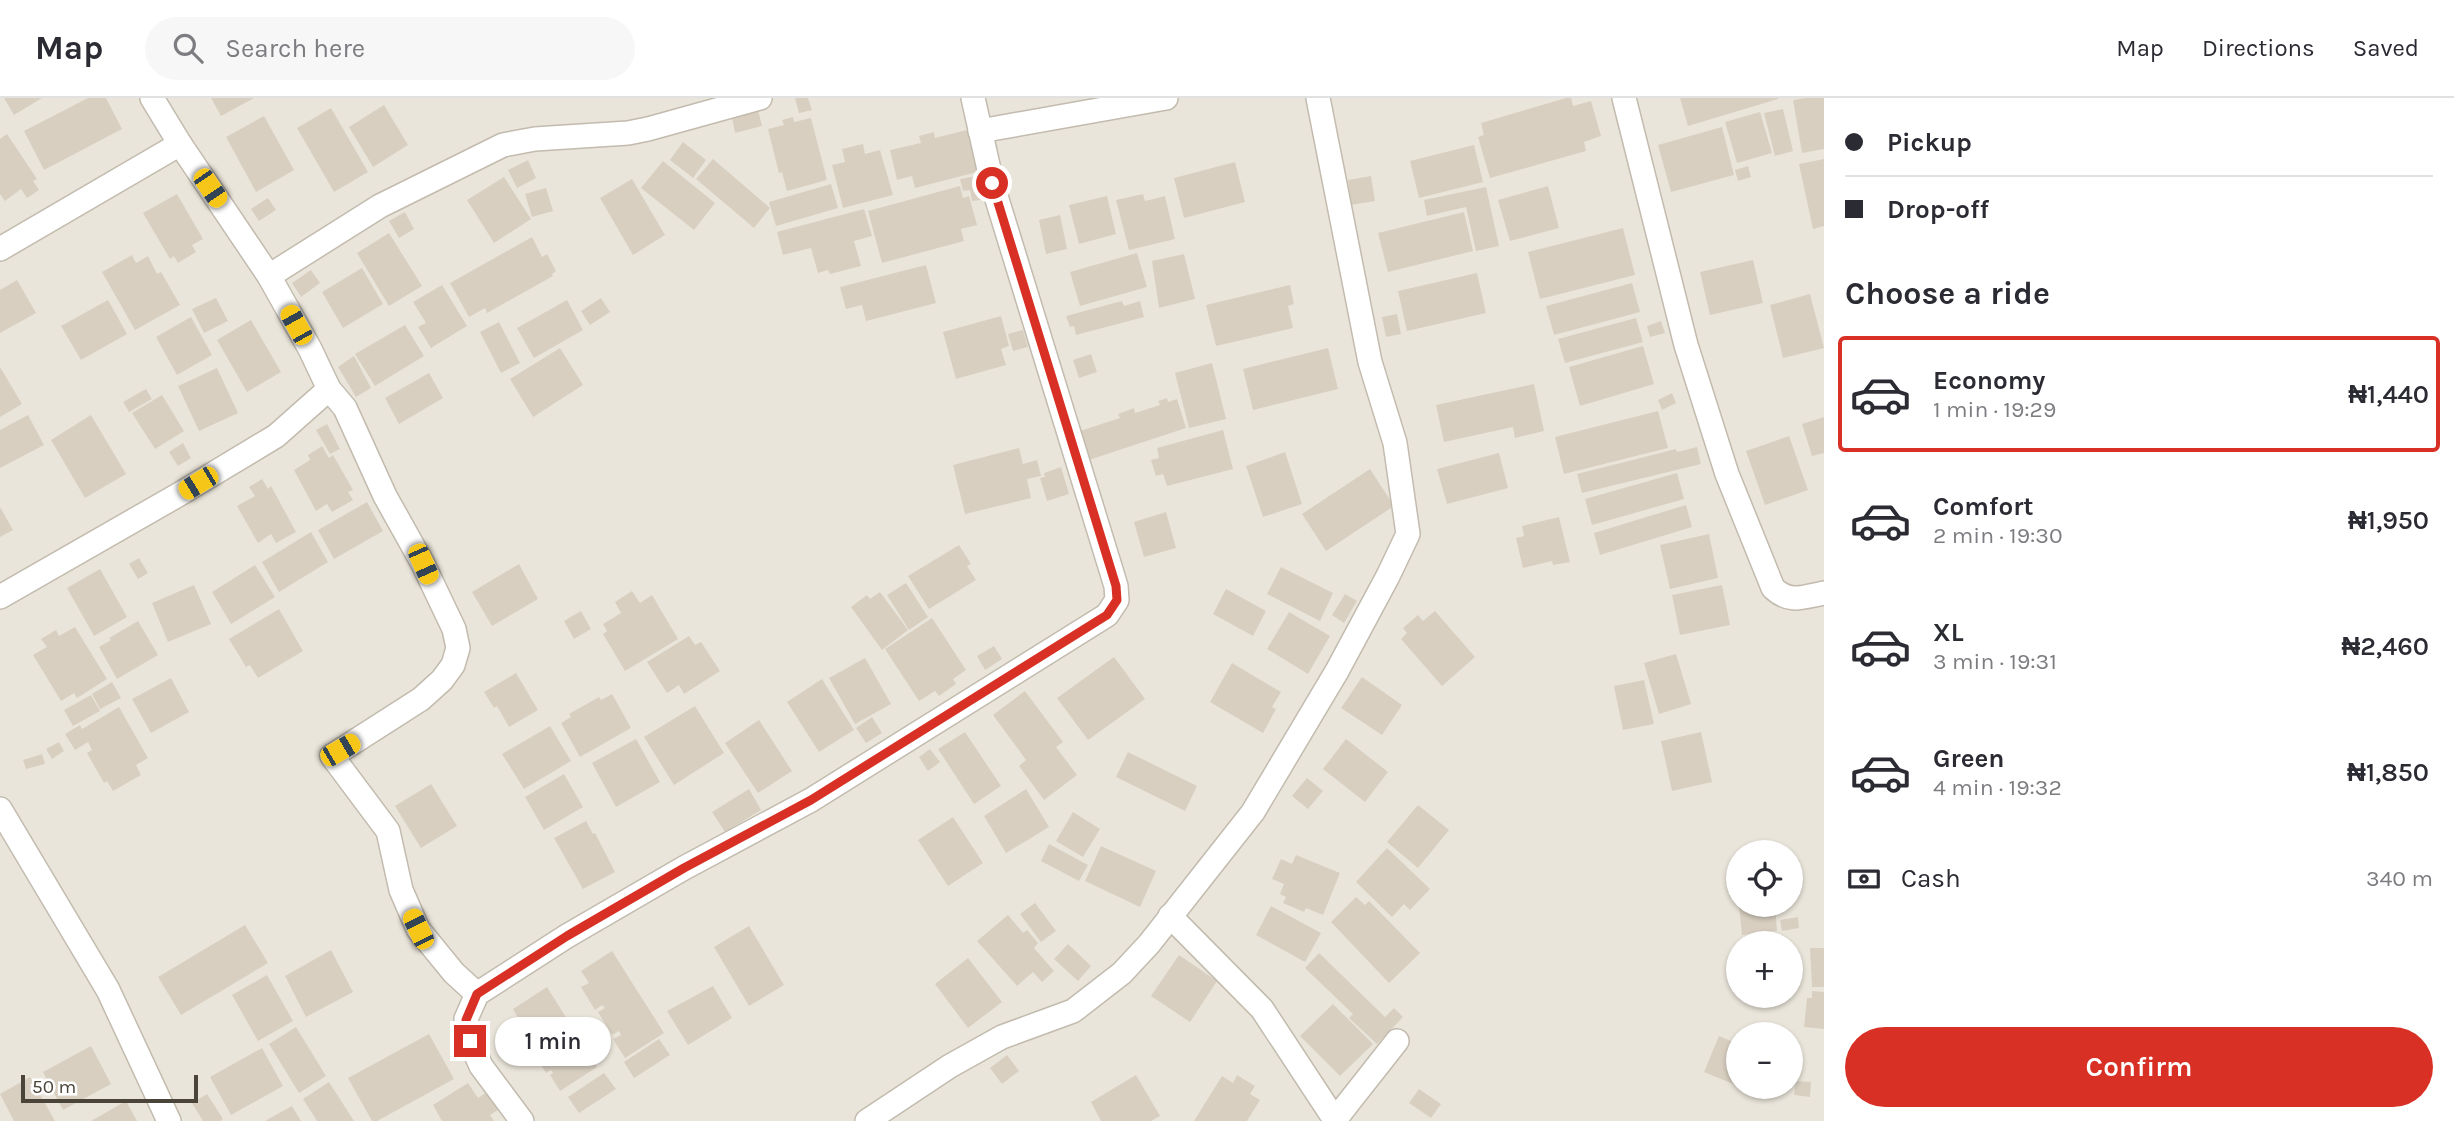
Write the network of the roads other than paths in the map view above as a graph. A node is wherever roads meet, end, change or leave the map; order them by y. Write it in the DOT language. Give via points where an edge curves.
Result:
graph roads {
  1 [pos="152,98"];
  2 [pos="761,98"];
  3 [pos="973,98"];
  4 [pos="1166,98"];
  5 [pos="1318,98"];
  6 [pos="1624,98"];
  7 [pos="980,131"];
  8 [pos="180,144"];
  9 [pos="0,249"];
  10 [pos="269,276"];
  11 [pos="329,389"];
  12 [pos="1824,593"];
  13 [pos="0,597"];
  14 [pos="0,809"];
  15 [pos="1170,915"];
  16 [pos="477,994"];
  17 [pos="1397,1041"];
  18 [pos="1334,1120"];
  19 [pos="169,1121"];
  20 [pos="522,1121"];
  21 [pos="867,1121"];
  1 -- 8 [label="street"];
  2 -- 10 [label="street" via="648,129 503,145 380,206"];
  3 -- 7 [label="street"];
  4 -- 7 [label="street"];
  5 -- 15 [label="street" via="1370,362 1395,443 1408,534 1337,671 1253,812"];
  6 -- 12 [label="street" via="1686,345 1727,474 1773,588 1791,599"];
  7 -- 16 [label="street" via="1117,600 1107,615 811,800 684,868"];
  8 -- 9 [label="street"];
  8 -- 10 [label="street"];
  10 -- 11 [label="street"];
  11 -- 13 [label="street" via="276,436"];
  11 -- 16 [label="street" via="345,408 385,496 423,564 454,629 458,648 453,665 421,699 332,756 388,831 401,890 418,929"];
  14 -- 19 [label="street" via="108,990"];
  15 -- 18 [label="street" via="1262,1009"];
  15 -- 21 [label="street" via="1122,973 1073,1011 1002,1037"];
  16 -- 20 [label="street" via="466,1020 470,1041 481,1066"];
  17 -- 18 [label="street"];
}
